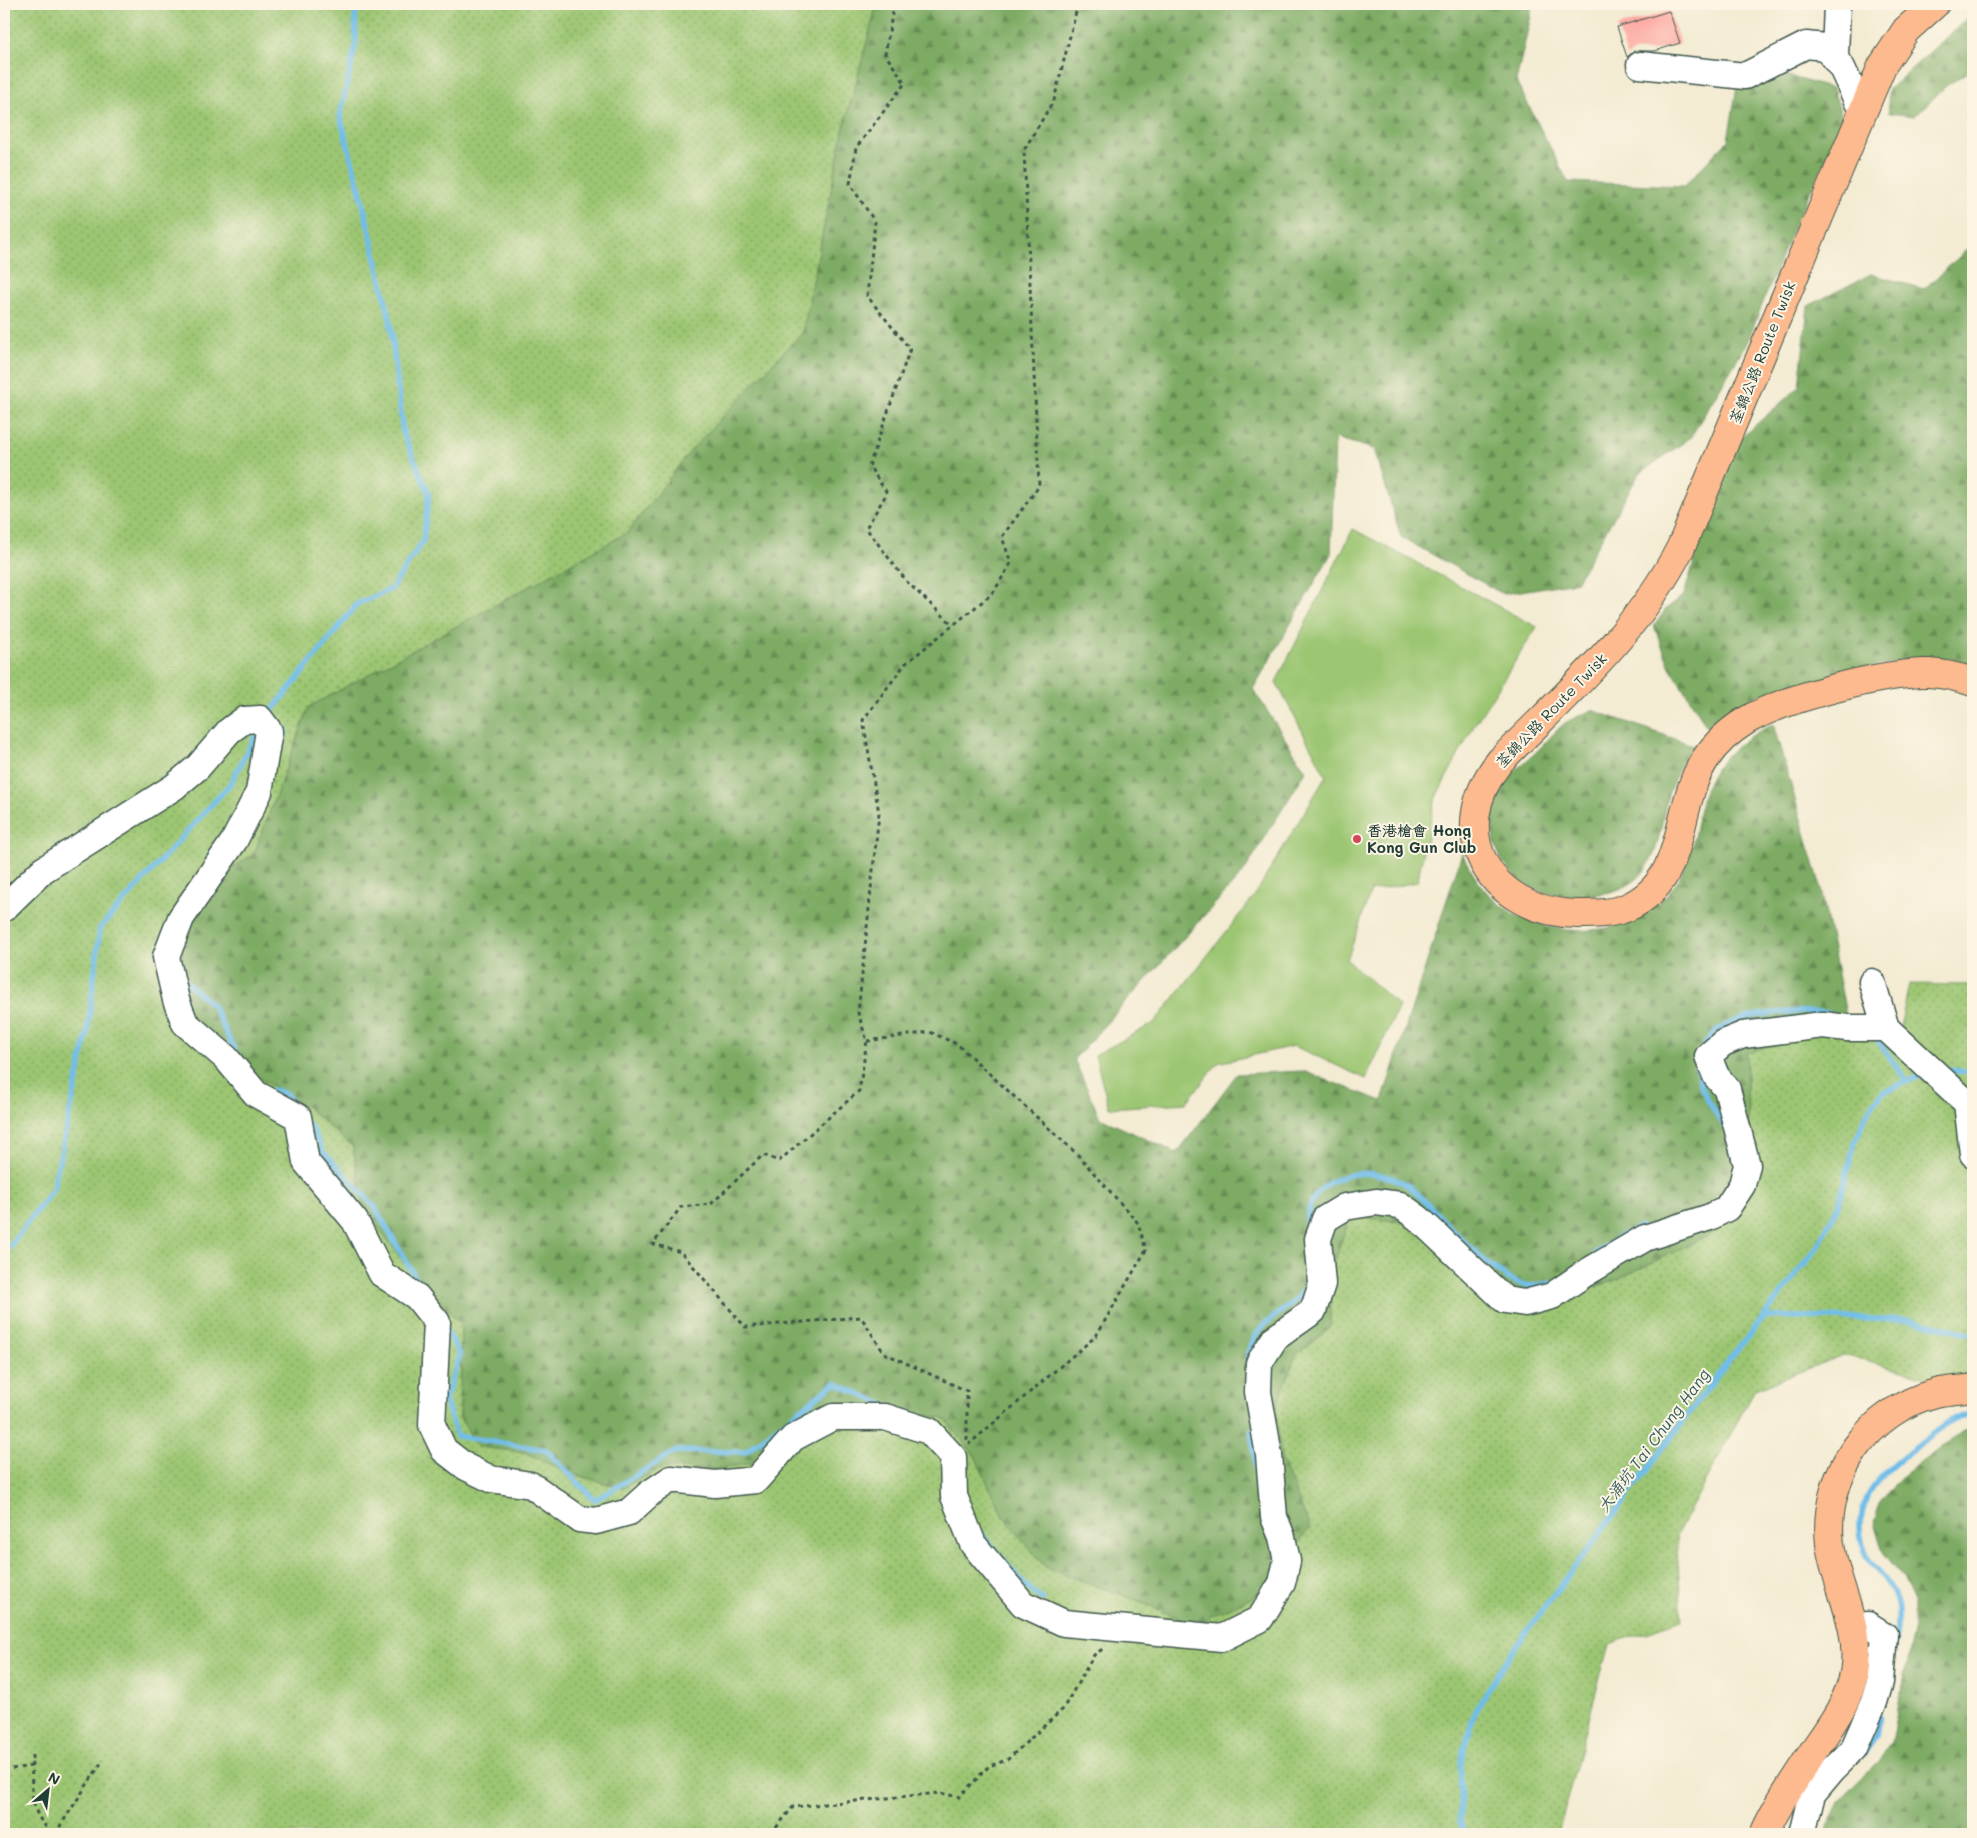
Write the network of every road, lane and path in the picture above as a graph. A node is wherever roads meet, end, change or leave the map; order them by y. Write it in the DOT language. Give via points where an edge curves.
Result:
graph roads {
  1 [pos="894,4"];
  2 [pos="1078,4"];
  3 [pos="1837,4"];
  4 [pos="1935,4"];
  5 [pos="1834,56"];
  6 [pos="1640,65"];
  7 [pos="1862,111"];
  8 [pos="953,625"];
  9 [pos="1973,682"];
  10 [pos="4,908"];
  11 [pos="1872,982"];
  12 [pos="1886,1028"];
  13 [pos="867,1041"];
  14 [pos="1973,1154"];
  15 [pos="1973,1388"];
  16 [pos="1852,1626"];
  17 [pos="1130,1630"];
  18 [pos="32,1755"];
  19 [pos="103,1760"];
  20 [pos="32,1766"];
  21 [pos="4,1770"];
  22 [pos="56,1834"];
  23 [pos="771,1834"];
  24 [pos="1764,1834"];
  25 [pos="1802,1834"];
  1 -- 8 [label="path" via="885,54 905,83 856,148 850,184 875,222 867,296 910,349 870,466 888,493 866,528 907,582"];
  2 -- 8 [label="path" via="1054,100 1024,150 1039,486 1002,537 1011,563 993,593"];
  3 -- 5 [label="street"];
  4 -- 7 [label="main road, 荃錦公路 Route Twisk" via="1896,42"];
  5 -- 6 [label="street" via="1826,47 1806,45 1745,76"];
  5 -- 7 [label="street"];
  7 -- 9 [label="main road, 荃錦公路 Route Twisk" via="1667,574 1635,622 1488,776 1477,801 1473,823 1477,849 1498,885 1540,910 1588,914 1627,907 1650,893 1667,874 1698,772 1714,748 1736,728 1768,710 1841,687 1929,673"];
  8 -- 13 [label="path" via="905,664 863,720 879,813 858,1013"];
  10 -- 17 [label="street" via="44,870 174,787 244,720 265,725 259,792 234,841 181,918 166,957 176,1000 185,1023 226,1058 256,1094 298,1116 306,1162 355,1221 382,1274 417,1297 437,1322 432,1425 444,1450 466,1467 491,1479 531,1485 579,1519 596,1521 630,1512 671,1479 715,1484 756,1480 793,1438 833,1417 885,1417 929,1431 954,1457 954,1496 972,1544 1023,1604 1064,1624"];
  11 -- 12 [label="street"];
  12 -- 14 [label="street" via="1967,1103"];
  12 -- 17 [label="street" via="1823,1025 1743,1035 1723,1043 1708,1056 1716,1076 1727,1089 1747,1165 1742,1185 1728,1208 1645,1238 1552,1296 1525,1302 1506,1300 1400,1205 1376,1202 1345,1206 1325,1219 1318,1239 1322,1284 1313,1310 1275,1338 1259,1363 1258,1392 1269,1455 1274,1517 1287,1561 1282,1583 1260,1620 1222,1638"];
  13 -- 13 [label="path" via="930,1032 957,1044 1078,1155 1138,1222 1146,1250 1096,1336 966,1446 967,1391 884,1353 861,1317 745,1327 681,1252 652,1244 680,1208 711,1204 763,1155 779,1160 859,1091"];
  15 -- 16 [label="main road" via="1935,1393 1899,1408 1857,1443 1841,1471 1831,1500 1830,1543"];
  16 -- 24 [label="main road" via="1855,1660 1847,1695"];
  16 -- 25 [label="street" via="1868,1625 1884,1635 1880,1682 1854,1748 1812,1794"];
  17 -- 23 [label="path" via="1094,1655 1063,1709 1006,1760 989,1766 959,1797 940,1793 793,1807"];
  18 -- 20 [label="path"];
  19 -- 22 [label="path"];
  20 -- 21 [label="path"];
  20 -- 22 [label="path" via="31,1798 40,1821"];
}
